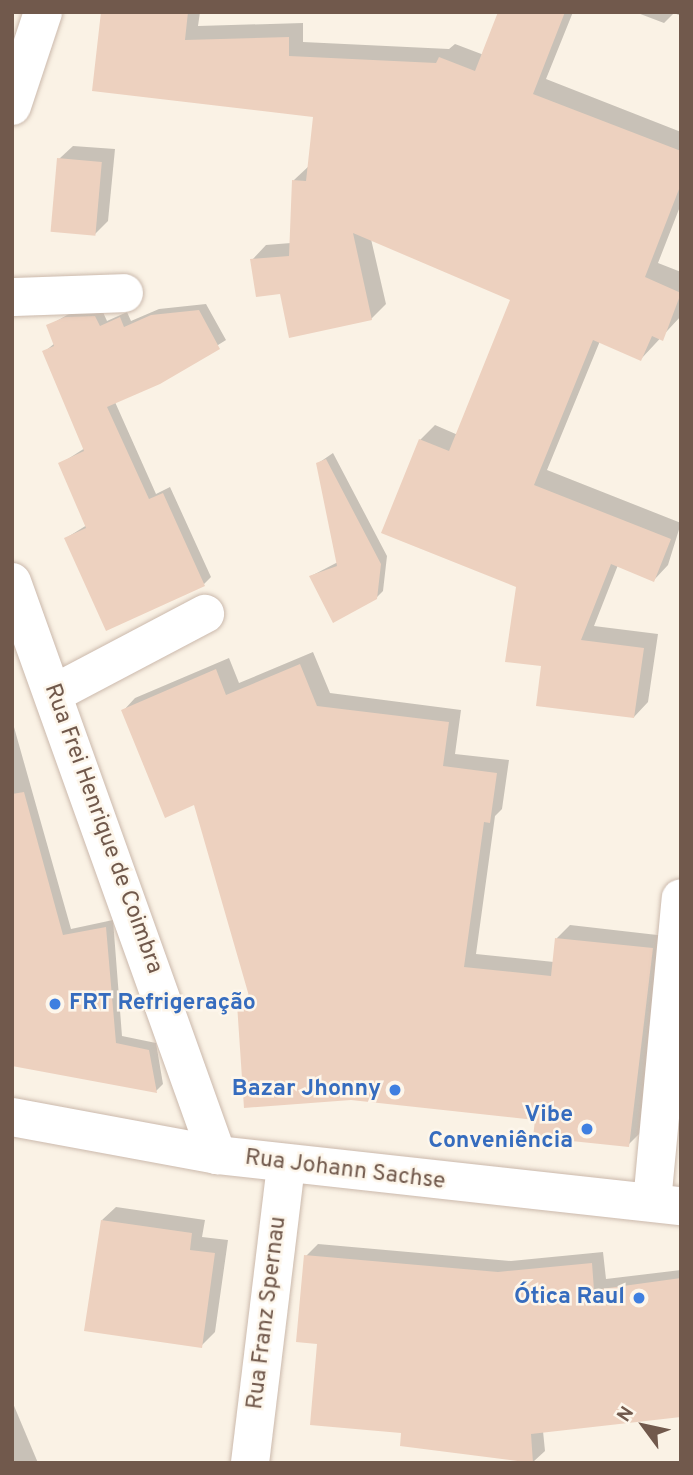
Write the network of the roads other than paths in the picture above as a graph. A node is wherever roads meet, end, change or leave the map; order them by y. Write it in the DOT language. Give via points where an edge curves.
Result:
graph roads {
  1 [pos="43,12"];
  2 [pos="12,106"];
  3 [pos="124,293"];
  4 [pos="12,297"];
  5 [pos="12,582"];
  6 [pos="205,614"];
  7 [pos="53,694"];
  8 [pos="681,898"];
  9 [pos="12,1117"];
  10 [pos="217,1155"];
  11 [pos="286,1164"];
  12 [pos="667,1204"];
  13 [pos="250,1463"];
  1 -- 2 [label="street"];
  3 -- 4 [label="street"];
  5 -- 7 [label="street, Rua Frei Henrique de Coimbra"];
  6 -- 7 [label="street"];
  7 -- 10 [label="street, Rua Frei Henrique de Coimbra"];
  8 -- 12 [label="street"];
  9 -- 10 [label="street, Rua Johann Sachse"];
  10 -- 11 [label="street, Rua Johann Sachse"];
  11 -- 12 [label="street, Rua Johann Sachse"];
  11 -- 13 [label="street, Rua Franz Spernau"];
}
